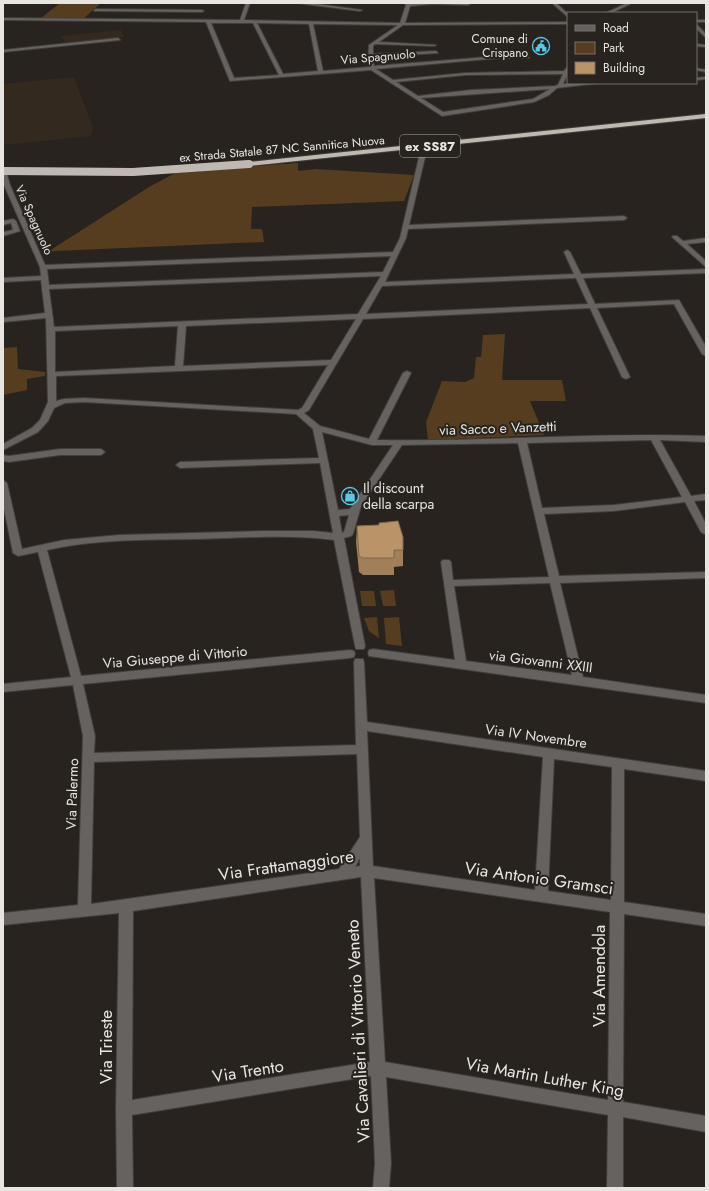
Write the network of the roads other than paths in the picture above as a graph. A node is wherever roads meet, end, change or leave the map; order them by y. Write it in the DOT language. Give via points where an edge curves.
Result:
graph roads {
  1 [pos="248,3"];
  2 [pos="298,3"];
  3 [pos="343,3"];
  4 [pos="432,3"];
  5 [pos="440,3"];
  6 [pos="554,3"];
  7 [pos="628,3"];
  8 [pos="407,4"];
  9 [pos="468,4"];
  10 [pos="333,7"];
  11 [pos="95,10"];
  12 [pos="360,10"];
  13 [pos="610,12"];
  14 [pos="366,14"];
  15 [pos="567,15"];
  16 [pos="371,18"];
  17 [pos="3,20"];
  18 [pos="197,21"];
  19 [pos="208,21"];
  20 [pos="242,21"];
  21 [pos="254,22"];
  22 [pos="311,22"];
  23 [pos="377,22"];
  24 [pos="567,23"];
  25 [pos="402,24"];
  26 [pos="697,26"];
  27 [pos="706,37"];
  28 [pos="118,39"];
  29 [pos="372,43"];
  30 [pos="434,45"];
  31 [pos="3,51"];
  32 [pos="436,52"];
  33 [pos="370,56"];
  34 [pos="526,57"];
  35 [pos="373,69"];
  36 [pos="567,69"];
  37 [pos="321,73"];
  38 [pos="282,76"];
  39 [pos="393,81"];
  40 [pos="588,84"];
  41 [pos="558,87"];
  42 [pos="419,97"];
  43 [pos="706,116"];
  44 [pos="423,153"];
  45 [pos="3,171"];
  46 [pos="624,218"];
  47 [pos="3,223"];
  48 [pos="405,227"];
  49 [pos="3,234"];
  50 [pos="675,237"];
  51 [pos="706,240"];
  52 [pos="681,243"];
  53 [pos="567,252"];
  54 [pos="395,254"];
  55 [pos="706,265"];
  56 [pos="43,267"];
  57 [pos="706,271"];
  58 [pos="385,274"];
  59 [pos="579,275"];
  60 [pos="45,278"];
  61 [pos="3,280"];
  62 [pos="380,284"];
  63 [pos="46,287"];
  64 [pos="594,306"];
  65 [pos="50,315"];
  66 [pos="361,316"];
  67 [pos="3,320"];
  68 [pos="182,324"];
  69 [pos="51,329"];
  70 [pos="706,354"];
  71 [pos="334,362"];
  72 [pos="178,368"];
  73 [pos="407,373"];
  74 [pos="52,374"];
  75 [pos="626,377"];
  76 [pos="52,406"];
  77 [pos="298,412"];
  78 [pos="317,428"];
  79 [pos="654,437"];
  80 [pos="706,439"];
  81 [pos="522,441"];
  82 [pos="372,442"];
  83 [pos="399,443"];
  84 [pos="6,446"];
  85 [pos="101,452"];
  86 [pos="3,458"];
  87 [pos="323,460"];
  88 [pos="180,465"];
  89 [pos="3,482"];
  90 [pos="706,497"];
  91 [pos="688,498"];
  92 [pos="538,511"];
  93 [pos="355,512"];
  94 [pos="334,513"];
  95 [pos="706,532"];
  96 [pos="338,537"];
  97 [pos="42,548"];
  98 [pos="446,562"];
  99 [pos="706,575"];
  100 [pos="554,579"];
  101 [pos="449,583"];
  102 [pos="360,646"];
  103 [pos="350,654"];
  104 [pos="373,654"];
  105 [pos="359,662"];
  106 [pos="461,665"];
  107 [pos="77,680"];
  108 [pos="578,680"];
  109 [pos="3,688"];
  110 [pos="706,699"];
  111 [pos="362,726"];
  112 [pos="363,748"];
  113 [pos="549,753"];
  114 [pos="88,758"];
  115 [pos="618,764"];
  116 [pos="706,776"];
  117 [pos="366,837"];
  118 [pos="367,871"];
  119 [pos="343,875"];
  120 [pos="541,896"];
  121 [pos="126,906"];
  122 [pos="617,907"];
  123 [pos="84,910"];
  124 [pos="3,919"];
  125 [pos="706,920"];
  126 [pos="378,1068"];
  127 [pos="124,1109"];
  128 [pos="616,1109"];
  129 [pos="706,1124"];
  130 [pos="125,1188"];
  131 [pos="381,1188"];
  132 [pos="615,1188"];
  1 -- 20 [label="street"];
  2 -- 10 [label="street"];
  3 -- 10 [label="street"];
  3 -- 12 [label="street"];
  4 -- 5 [label="street"];
  4 -- 8 [label="street"];
  5 -- 9 [label="street"];
  6 -- 15 [label="street"];
  7 -- 13 [label="street"];
  8 -- 25 [label="street"];
  10 -- 12 [label="street"];
  11 -- 18 [label="street" via="203,9"];
  12 -- 14 [label="street"];
  16 -- 23 [label="street"];
  17 -- 18 [label="street"];
  18 -- 19 [label="street"];
  19 -- 20 [label="street"];
  19 -- 38 [label="street, Via Spagnuolo" via="232,80"];
  20 -- 21 [label="street"];
  21 -- 22 [label="street"];
  21 -- 38 [label="street"];
  22 -- 23 [label="street"];
  22 -- 37 [label="street"];
  23 -- 25 [label="street"];
  24 -- 25 [label="street"];
  25 -- 29 [label="street"];
  26 -- 27 [label="street"];
  28 -- 31 [label="street"];
  29 -- 30 [label="street"];
  29 -- 33 [label="street"];
  32 -- 33 [label="street"];
  33 -- 35 [label="street"];
  34 -- 35 [label="street, Via Spagnuolo" via="500,57"];
  35 -- 37 [label="street, Via Spagnuolo"];
  35 -- 39 [label="street"];
  36 -- 39 [label="street" via="465,74"];
  36 -- 41 [label="street"];
  37 -- 38 [label="street, Via Spagnuolo"];
  39 -- 42 [label="street"];
  40 -- 41 [label="street"];
  41 -- 42 [label="street"];
  41 -- 42 [label="street" via="534,100 442,114"];
  43 -- 45 [label="highway, ex Strada Statale 87 NC Sannitica Nuova / ex SS87, bridge" via="249,164 133,172"];
  44 -- 48 [label="street"];
  45 -- 56 [label="street, Via Spagnuolo"];
  46 -- 48 [label="street"];
  47 -- 49 [label="street" via="13,222 17,231"];
  48 -- 54 [label="street"];
  50 -- 52 [label="street"];
  51 -- 52 [label="street"];
  52 -- 55 [label="street"];
  53 -- 59 [label="street"];
  54 -- 56 [label="street"];
  54 -- 58 [label="street"];
  56 -- 60 [label="street, Via Spagnuolo"];
  57 -- 59 [label="street"];
  58 -- 62 [label="street"];
  58 -- 63 [label="street"];
  59 -- 62 [label="street"];
  59 -- 64 [label="street"];
  60 -- 61 [label="street"];
  60 -- 63 [label="street, Via Spagnuolo"];
  62 -- 66 [label="street"];
  63 -- 65 [label="street, Via Spagnuolo"];
  64 -- 66 [label="street"];
  64 -- 70 [label="street" via="676,302"];
  64 -- 75 [label="street"];
  65 -- 67 [label="street"];
  65 -- 69 [label="street, Via Spagnuolo"];
  66 -- 68 [label="street"];
  66 -- 71 [label="street"];
  68 -- 69 [label="street"];
  68 -- 72 [label="street"];
  69 -- 74 [label="street, Via Spagnuolo"];
  71 -- 72 [label="street"];
  71 -- 77 [label="street" via="305,410"];
  72 -- 74 [label="street"];
  73 -- 82 [label="street"];
  74 -- 76 [label="street, Via Spagnuolo"];
  76 -- 77 [label="street" via="71,400"];
  76 -- 84 [label="street" via="44,421 35,430"];
  77 -- 78 [label="street, via Sacco e Vanzetti"];
  78 -- 82 [label="street, via Sacco e Vanzetti"];
  78 -- 87 [label="street"];
  79 -- 80 [label="street, via Sacco e Vanzetti"];
  79 -- 81 [label="street, via Sacco e Vanzetti"];
  79 -- 91 [label="street"];
  81 -- 83 [label="street, via Sacco e Vanzetti"];
  81 -- 92 [label="street"];
  82 -- 83 [label="street, via Sacco e Vanzetti"];
  83 -- 93 [label="street" via="356,506"];
  85 -- 86 [label="street" via="67,452"];
  87 -- 88 [label="street"];
  87 -- 94 [label="street"];
  89 -- 97 [label="street" via="18,553"];
  90 -- 91 [label="street"];
  91 -- 92 [label="street" via="614,508"];
  91 -- 95 [label="street"];
  92 -- 100 [label="street"];
  93 -- 94 [label="street"];
  93 -- 96 [label="street" via="348,534"];
  94 -- 96 [label="street"];
  96 -- 97 [label="street" via="265,534 127,538 64,543"];
  96 -- 102 [label="street"];
  97 -- 107 [label="street, Via Palermo"];
  98 -- 101 [label="street"];
  99 -- 100 [label="street"];
  100 -- 101 [label="street"];
  100 -- 108 [label="street"];
  101 -- 106 [label="street"];
  102 -- 103 [label="street" via="353,648"];
  102 -- 104 [label="street" via="367,647"];
  103 -- 105 [label="street"];
  103 -- 107 [label="street, Via Giuseppe di Vittorio"];
  104 -- 105 [label="street" via="368,661"];
  104 -- 106 [label="street, via Giovanni XXIII"];
  105 -- 111 [label="street, Via Frattamaggiore"];
  106 -- 108 [label="street, via Giovanni XXIII"];
  107 -- 109 [label="street, Via Giuseppe di Vittorio"];
  107 -- 114 [label="street, Via Palermo" via="89,736"];
  108 -- 110 [label="street, via Giovanni XXIII"];
  111 -- 112 [label="street, Via Frattamaggiore"];
  111 -- 113 [label="street, Via IV Novembre"];
  112 -- 114 [label="street"];
  112 -- 117 [label="street, Via Frattamaggiore"];
  113 -- 115 [label="street, Via IV Novembre"];
  113 -- 120 [label="street"];
  114 -- 123 [label="street, Via Palermo"];
  115 -- 116 [label="street, Via IV Novembre"];
  115 -- 122 [label="street, Via Amendola"];
  117 -- 118 [label="street, Via Frattamaggiore"];
  117 -- 119 [label="street"];
  118 -- 119 [label="street, Via Frattamaggiore"];
  118 -- 120 [label="street, Via Antonio Gramsci"];
  118 -- 126 [label="street, Via Cavalieri di Vittorio Veneto"];
  119 -- 121 [label="street, Via Frattamaggiore"];
  120 -- 122 [label="street, Via Antonio Gramsci"];
  121 -- 123 [label="street, Via Frattamaggiore"];
  121 -- 127 [label="street, Via Trieste"];
  122 -- 125 [label="street, Via Antonio Gramsci"];
  122 -- 128 [label="street, Via Amendola"];
  123 -- 124 [label="street, Via Frattamaggiore"];
  126 -- 127 [label="street, Via Trento"];
  126 -- 128 [label="street, Via Martin Luther King"];
  126 -- 131 [label="street, Via Cavalieri di Vittorio Veneto" via="383,1163"];
  127 -- 130 [label="street, Via Trieste"];
  128 -- 129 [label="street, Via Martin Luther King"];
  128 -- 132 [label="street, Via Amendola"];
}
